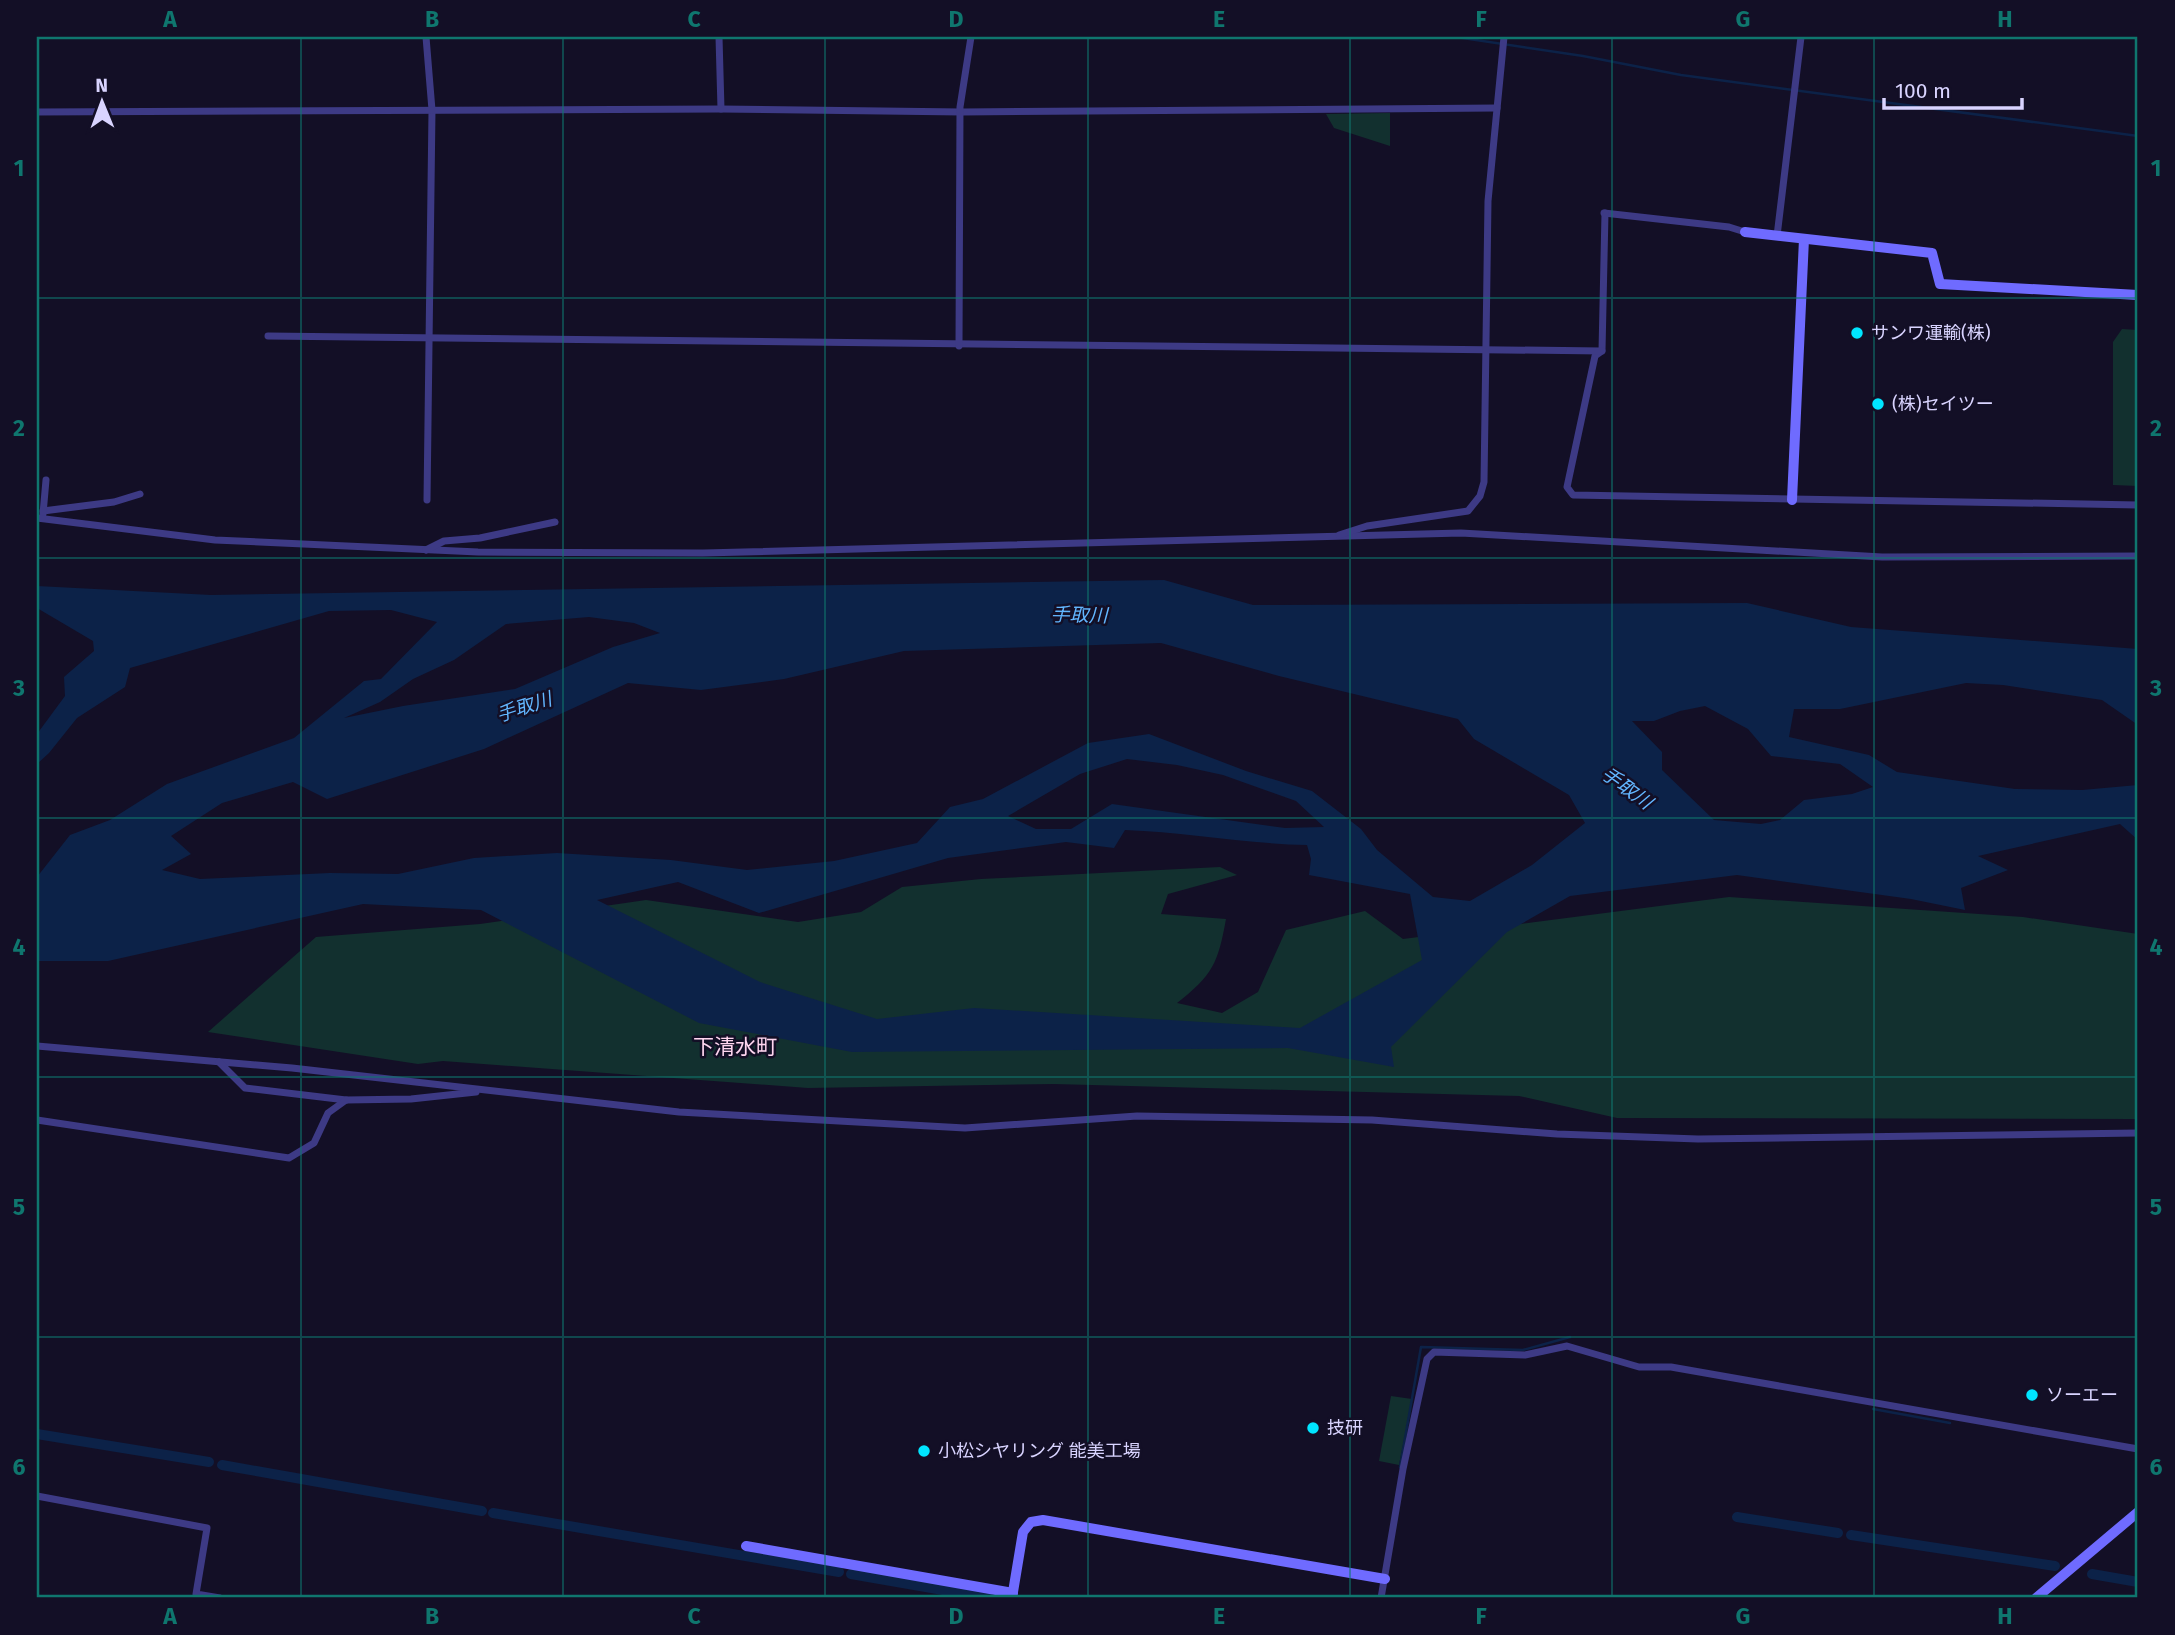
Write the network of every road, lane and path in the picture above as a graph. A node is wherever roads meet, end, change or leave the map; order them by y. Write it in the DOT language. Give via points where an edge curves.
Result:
graph roads {
  1 [pos="426,37"];
  2 [pos="719,37"];
  3 [pos="971,37"];
  4 [pos="1801,37"];
  5 [pos="1503,42"];
  6 [pos="1497,108"];
  7 [pos="721,109"];
  8 [pos="432,110"];
  9 [pos="37,112"];
  10 [pos="962,112"];
  11 [pos="1745,232"];
  12 [pos="1777,236"];
  13 [pos="1804,239"];
  14 [pos="2138,295"];
  15 [pos="268,336"];
  16 [pos="429,338"];
  17 [pos="959,346"];
  18 [pos="1485,350"];
  19 [pos="1602,351"];
  20 [pos="46,480"];
  21 [pos="140,494"];
  22 [pos="428,500"];
  23 [pos="1791,500"];
  24 [pos="2138,505"];
  25 [pos="41,516"];
  26 [pos="555,522"];
  27 [pos="1336,537"];
  28 [pos="425,550"];
  29 [pos="2138,556"];
  30 [pos="37,1046"];
  31 [pos="218,1062"];
  32 [pos="491,1091"];
  33 [pos="346,1100"];
  34 [pos="37,1120"];
  35 [pos="2138,1133"];
  36 [pos="2138,1449"];
  37 [pos="37,1496"];
  38 [pos="2138,1512"];
  39 [pos="746,1546"];
  40 [pos="1385,1579"];
  41 [pos="1012,1596"];
  42 [pos="220,1598"];
  43 [pos="1381,1598"];
  44 [pos="2036,1598"];
  1 -- 8 [label="street"];
  2 -- 7 [label="street"];
  3 -- 10 [label="street"];
  4 -- 12 [label="street"];
  5 -- 6 [label="street"];
  6 -- 10 [label="street"];
  6 -- 18 [label="street" via="1488,201"];
  7 -- 8 [label="street"];
  7 -- 10 [label="street"];
  8 -- 9 [label="street"];
  8 -- 16 [label="street"];
  10 -- 17 [label="street"];
  11 -- 12 [label="street"];
  11 -- 19 [label="street" via="1605,213"];
  12 -- 13 [label="street"];
  13 -- 14 [label="street" via="1932,253 1940,284"];
  13 -- 23 [label="street"];
  15 -- 16 [label="street"];
  16 -- 17 [label="street"];
  16 -- 22 [label="street"];
  17 -- 18 [label="street"];
  18 -- 19 [label="street"];
  18 -- 27 [label="street" via="1483,482 1476,504 1468,510 1367,526"];
  19 -- 23 [label="street" via="1595,356 1567,487 1573,495"];
  20 -- 25 [label="street"];
  21 -- 25 [label="street"];
  23 -- 24 [label="street"];
  25 -- 28 [label="street" via="215,540"];
  26 -- 28 [label="street" via="444,541"];
  27 -- 28 [label="street" via="703,553"];
  27 -- 29 [label="street" via="1461,533 1882,557"];
  30 -- 31 [label="street"];
  31 -- 32 [label="street"];
  31 -- 33 [label="street" via="245,1088"];
  32 -- 33 [label="street"];
  32 -- 35 [label="street" via="679,1112 965,1128 1138,1116 1373,1120 1698,1139"];
  33 -- 34 [label="street" via="328,1113 314,1143 289,1158"];
  36 -- 40 [label="street" via="1671,1367 1639,1367 1567,1346 1525,1355 1434,1352 1427,1359 1403,1469"];
  37 -- 42 [label="street" via="207,1528 196,1594"];
  38 -- 44 [label="street"];
  39 -- 41 [label="street"];
  40 -- 41 [label="street" via="1043,1520 1031,1522 1023,1532"];
  40 -- 43 [label="street"];
}
